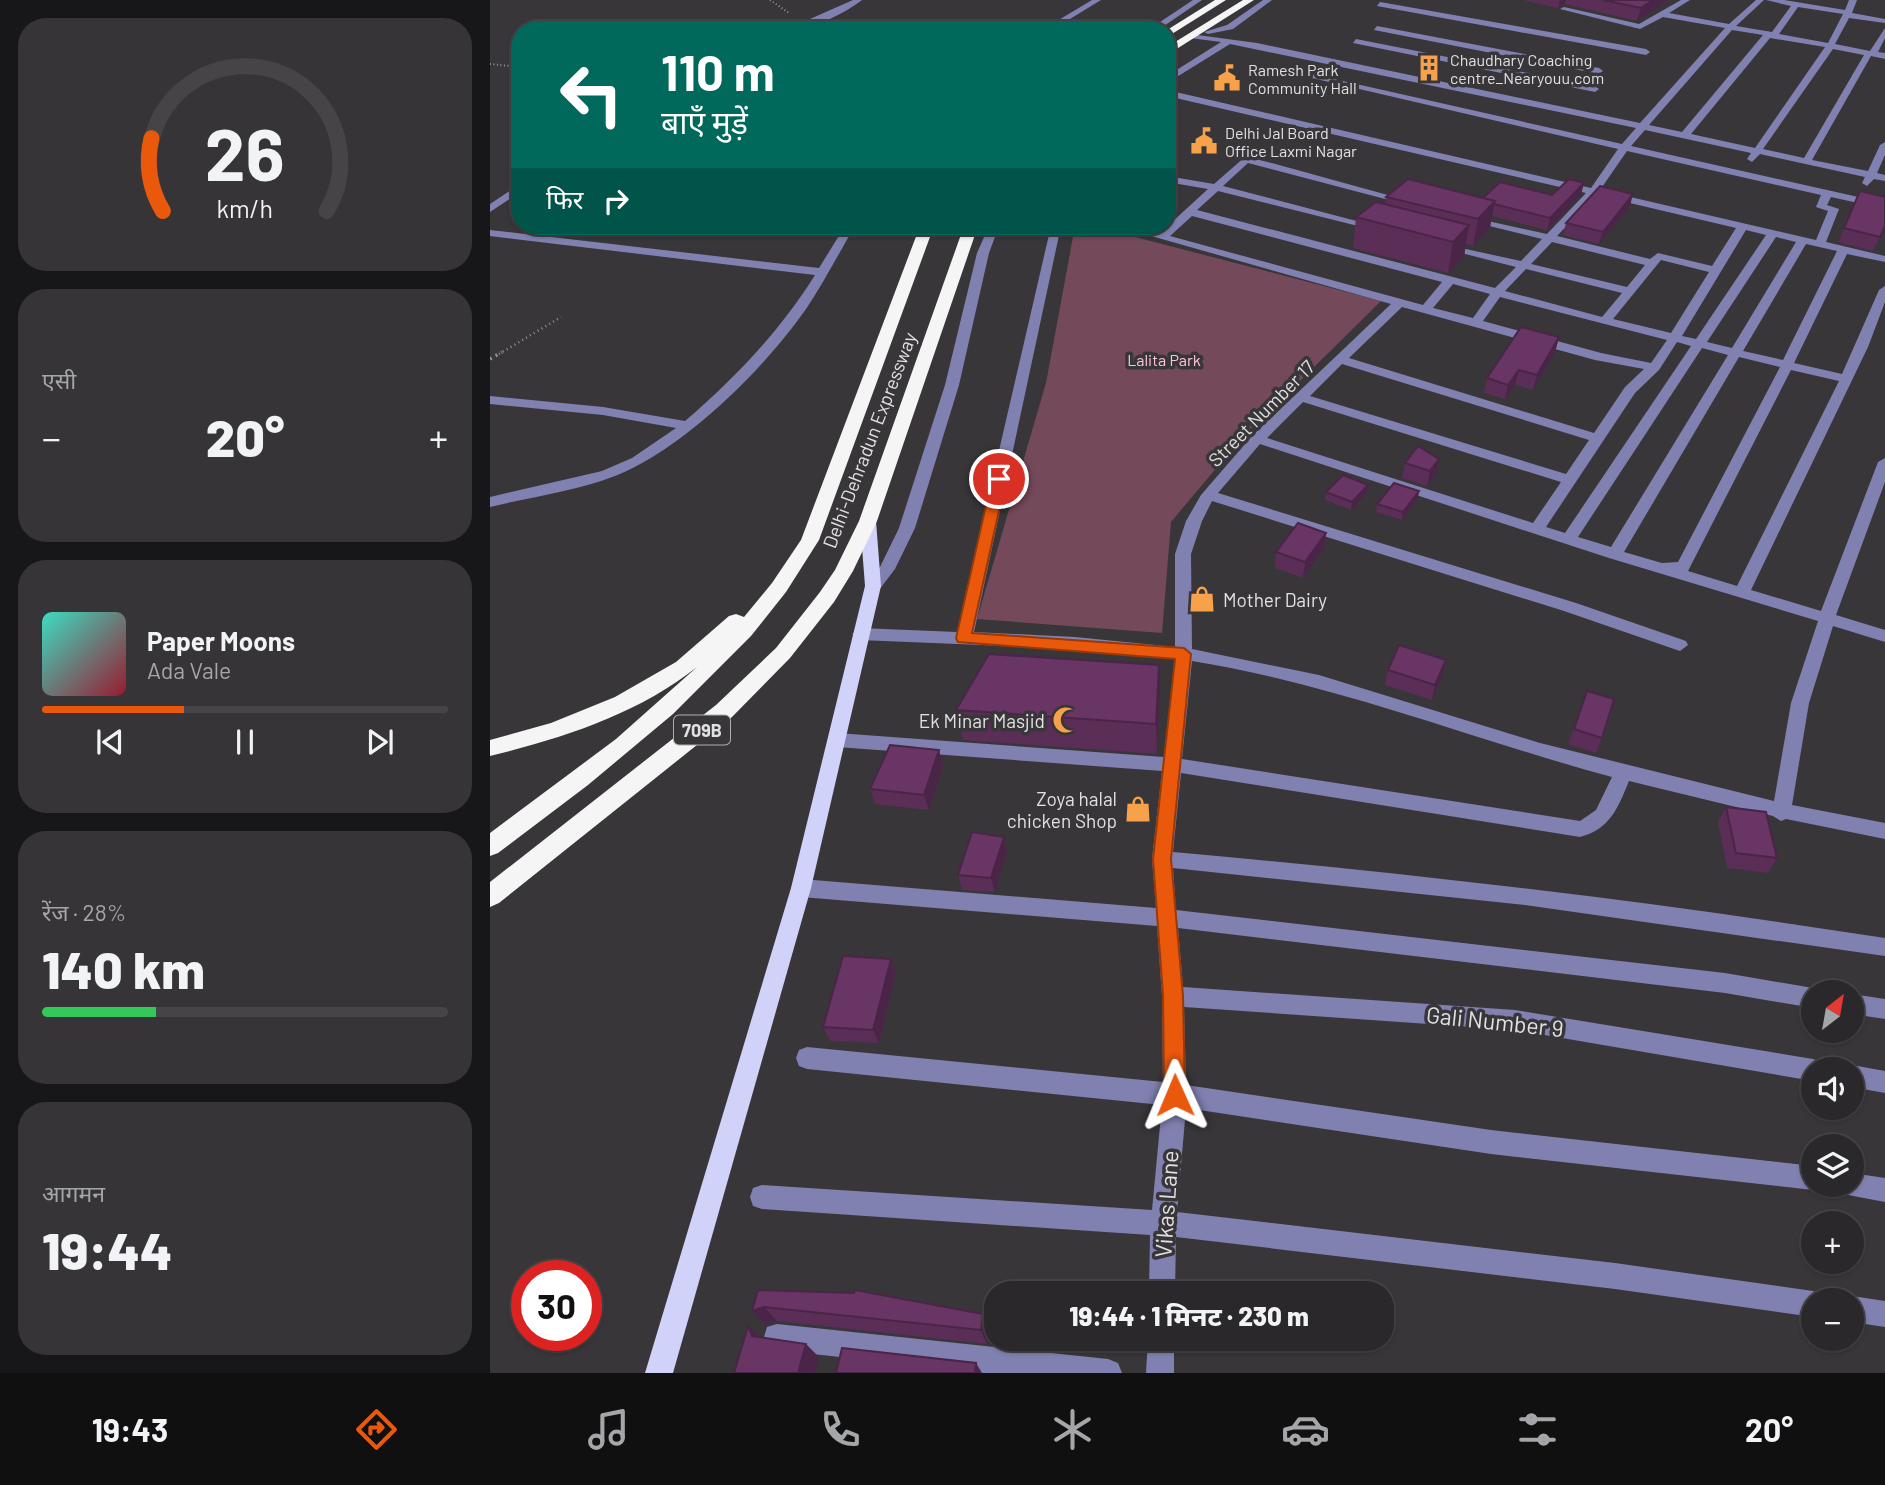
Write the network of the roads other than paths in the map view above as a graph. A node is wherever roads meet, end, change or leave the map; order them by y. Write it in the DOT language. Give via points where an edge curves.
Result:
graph roads {
  1 [pos="858,0"];
  2 [pos="1097,0"];
  3 [pos="1198,0"];
  4 [pos="1221,0"];
  5 [pos="1249,0"];
  6 [pos="1268,0"];
  7 [pos="1576,0"];
  8 [pos="1686,0"];
  9 [pos="1760,0"];
  10 [pos="1770,0"];
  11 [pos="1853,0"];
  12 [pos="1380,4"];
  13 [pos="1796,4"];
  14 [pos="1405,9"];
  15 [pos="1564,9"];
  16 [pos="1662,14"];
  17 [pos="1847,14"];
  18 [pos="1396,15"];
  19 [pos="1555,17"];
  20 [pos="813,21"];
  21 [pos="1061,21"];
  22 [pos="1166,21"];
  23 [pos="1387,21"];
  24 [pos="1885,21"];
  25 [pos="1546,24"];
  26 [pos="1377,28"];
  27 [pos="1729,28"];
  28 [pos="1176,29"];
  29 [pos="1885,30"];
  30 [pos="1537,32"];
  31 [pos="1550,34"];
  32 [pos="1770,35"];
  33 [pos="1193,36"];
  34 [pos="1230,40"];
  35 [pos="1356,41"];
  36 [pos="1541,41"];
  37 [pos="1176,46"];
  38 [pos="1831,46"];
  39 [pos="1347,48"];
  40 [pos="1531,48"];
  41 [pos="1646,52"];
  42 [pos="1871,53"];
  43 [pos="1337,54"];
  44 [pos="1522,55"];
  45 [pos="1885,56"];
  46 [pos="1328,60"];
  47 [pos="1501,71"];
  48 [pos="1599,71"];
  49 [pos="1176,74"];
  50 [pos="1303,75"];
  51 [pos="1595,89"];
  52 [pos="1176,95"];
  53 [pos="1181,96"];
  54 [pos="1176,99"];
  55 [pos="1643,127"];
  56 [pos="1684,136"];
  57 [pos="1624,148"];
  58 [pos="1757,151"];
  59 [pos="1884,151"];
  60 [pos="1806,162"];
  61 [pos="1741,174"];
  62 [pos="1870,175"];
  63 [pos="1885,178"];
  64 [pos="1176,180"];
  65 [pos="1216,187"];
  66 [pos="1593,192"];
  67 [pos="1827,193"];
  68 [pos="511,194"];
  69 [pos="1861,200"];
  70 [pos="1414,204"];
  71 [pos="1885,206"];
  72 [pos="490,209"];
  73 [pos="1191,212"];
  74 [pos="1453,214"];
  75 [pos="1176,225"];
  76 [pos="1743,226"];
  77 [pos="1390,232"];
  78 [pos="490,233"];
  79 [pos="1773,233"];
  80 [pos="845,235"];
  81 [pos="924,235"];
  82 [pos="968,235"];
  83 [pos="991,235"];
  84 [pos="1054,235"];
  85 [pos="1155,235"];
  86 [pos="1165,235"];
  87 [pos="1163,237"];
  88 [pos="1548,238"];
  89 [pos="1803,240"];
  90 [pos="1431,242"];
  91 [pos="1820,244"];
  92 [pos="1844,249"];
  93 [pos="1885,259"];
  94 [pos="1652,263"];
  95 [pos="1525,266"];
  96 [pos="1717,271"];
  97 [pos="822,272"];
  98 [pos="1450,280"];
  99 [pos="1885,290"];
  100 [pos="1629,292"];
  101 [pos="1497,293"];
  102 [pos="1400,302"];
  103 [pos="1426,309"];
  104 [pos="1605,321"];
  105 [pos="1476,323"];
  106 [pos="1674,338"];
  107 [pos="1701,344"];
  108 [pos="1736,352"];
  109 [pos="1342,360"];
  110 [pos="1787,365"];
  111 [pos="1654,367"];
  112 [pos="1846,379"];
  113 [pos="1299,397"];
  114 [pos="490,400"];
  115 [pos="688,426"];
  116 [pos="1596,438"];
  117 [pos="1257,439"];
  118 [pos="1885,462"];
  119 [pos="1568,479"];
  120 [pos="1208,495"];
  121 [pos="490,502"];
  122 [pos="868,521"];
  123 [pos="1537,528"];
  124 [pos="1569,538"];
  125 [pos="810,540"];
  126 [pos="1615,554"];
  127 [pos="1663,568"];
  128 [pos="873,586"];
  129 [pos="1742,592"];
  130 [pos="1827,618"];
  131 [pos="860,634"];
  132 [pos="1885,636"];
  133 [pos="964,638"];
  134 [pos="1680,645"];
  135 [pos="1184,654"];
  136 [pos="837,740"];
  137 [pos="490,748"];
  138 [pos="1173,765"];
  139 [pos="1623,772"];
  140 [pos="1781,813"];
  141 [pos="1885,831"];
  142 [pos="490,846"];
  143 [pos="1162,859"];
  144 [pos="801,888"];
  145 [pos="490,896"];
  146 [pos="1167,918"];
  147 [pos="1885,947"];
  148 [pos="1173,996"];
  149 [pos="1801,996"];
  150 [pos="1864,1006"];
  151 [pos="1885,1009"];
  152 [pos="807,1058"];
  153 [pos="1801,1068"];
  154 [pos="1864,1078"];
  155 [pos="1885,1082"];
  156 [pos="1175,1095"];
  157 [pos="1801,1177"];
  158 [pos="1864,1187"];
  159 [pos="1885,1190"];
  160 [pos="762,1197"];
  161 [pos="1163,1223"];
  162 [pos="1162,1281"];
  163 [pos="1801,1302"];
  164 [pos="1864,1311"];
  165 [pos="1885,1314"];
  166 [pos="777,1337"];
  167 [pos="1161,1351"];
  168 [pos="659,1373"];
  169 [pos="1108,1373"];
  170 [pos="1160,1373"];
  1 -- 20 [label="street"];
  2 -- 21 [label="street"];
  3 -- 22 [label="street"];
  4 -- 28 [label="highway"];
  5 -- 33 [label="highway"];
  6 -- 33 [label="street" via="1230,27"];
  7 -- 15 [label="street"];
  8 -- 16 [label="street"];
  9 -- 27 [label="street"];
  10 -- 13 [label="street"];
  11 -- 17 [label="street"];
  12 -- 14 [label="street"];
  13 -- 17 [label="street"];
  13 -- 32 [label="street"];
  14 -- 18 [label="street"];
  14 -- 30 [label="street"];
  15 -- 16 [label="street" via="1640,27"];
  15 -- 19 [label="street"];
  16 -- 27 [label="street"];
  17 -- 24 [label="street"];
  17 -- 38 [label="street"];
  23 -- 26 [label="street"];
  25 -- 30 [label="street"];
  26 -- 35 [label="street"];
  26 -- 44 [label="street"];
  27 -- 32 [label="street"];
  27 -- 55 [label="street"];
  29 -- 42 [label="street"];
  30 -- 31 [label="street"];
  31 -- 36 [label="street"];
  31 -- 41 [label="street"];
  32 -- 38 [label="street"];
  32 -- 56 [label="street"];
  33 -- 34 [label="street"];
  33 -- 37 [label="highway"];
  34 -- 46 [label="street"];
  34 -- 49 [label="street"];
  35 -- 39 [label="street"];
  35 -- 47 [label="street"];
  38 -- 42 [label="street"];
  38 -- 58 [label="street"];
  40 -- 44 [label="street"];
  42 -- 45 [label="street"];
  42 -- 60 [label="street"];
  43 -- 46 [label="street"];
  44 -- 47 [label="street"];
  44 -- 48 [label="street"];
  46 -- 55 [label="street"];
  47 -- 51 [label="street"];
  50 -- 57 [label="street"];
  52 -- 53 [label="street"];
  53 -- 54 [label="street"];
  53 -- 66 [label="street"];
  55 -- 56 [label="street"];
  55 -- 57 [label="street"];
  56 -- 58 [label="street"];
  57 -- 61 [label="street"];
  57 -- 66 [label="street"];
  58 -- 60 [label="street"];
  58 -- 61 [label="street"];
  59 -- 62 [label="street"];
  60 -- 62 [label="street"];
  61 -- 67 [label="street"];
  62 -- 63 [label="street"];
  62 -- 69 [label="street"];
  64 -- 65 [label="street"];
  65 -- 70 [label="street" via="1246,159"];
  65 -- 73 [label="street"];
  65 -- 77 [label="street"];
  66 -- 76 [label="street"];
  66 -- 88 [label="street"];
  67 -- 69 [label="street"];
  67 -- 91 [label="street" via="1821,207 1833,209"];
  68 -- 72 [label="street"];
  69 -- 71 [label="street"];
  73 -- 75 [label="street"];
  73 -- 98 [label="street"];
  74 -- 88 [label="street"];
  76 -- 79 [label="street"];
  76 -- 96 [label="street"];
  78 -- 97 [label="street"];
  79 -- 89 [label="street"];
  79 -- 107 [label="street"];
  80 -- 97 [label="street"];
  81 -- 125 [label="highway, Delhi-Dehradun Expressway / 709B"];
  82 -- 122 [label="highway, Delhi-Dehradun Expressway / 709B"];
  83 -- 128 [label="street" via="952,385 907,528"];
  84 -- 133 [label="street"];
  85 -- 87 [label="street"];
  86 -- 87 [label="street"];
  87 -- 102 [label="street"];
  88 -- 94 [label="street"];
  88 -- 95 [label="street"];
  89 -- 91 [label="street"];
  89 -- 108 [label="street"];
  90 -- 95 [label="street"];
  91 -- 92 [label="street"];
  92 -- 93 [label="street"];
  92 -- 110 [label="street"];
  94 -- 96 [label="street" via="1658,256"];
  94 -- 100 [label="street"];
  95 -- 100 [label="street"];
  95 -- 101 [label="street"];
  96 -- 106 [label="street"];
  97 -- 115 [label="street" via="800,307 733,387"];
  98 -- 101 [label="street"];
  98 -- 103 [label="street"];
  99 -- 112 [label="street"];
  100 -- 104 [label="street"];
  101 -- 104 [label="street"];
  101 -- 105 [label="street"];
  102 -- 103 [label="street"];
  102 -- 109 [label="street, Street Number 17"];
  103 -- 105 [label="street"];
  104 -- 106 [label="street"];
  105 -- 111 [label="street"];
  106 -- 107 [label="street"];
  106 -- 111 [label="street"];
  107 -- 108 [label="street"];
  107 -- 124 [label="street"];
  108 -- 110 [label="street"];
  108 -- 126 [label="street"];
  109 -- 113 [label="street, Street Number 17"];
  109 -- 116 [label="street"];
  110 -- 112 [label="street"];
  110 -- 127 [label="street" via="1683,567"];
  111 -- 116 [label="street" via="1630,390"];
  112 -- 129 [label="street"];
  113 -- 117 [label="street, Street Number 17"];
  113 -- 119 [label="street"];
  114 -- 115 [label="street" via="603,411"];
  115 -- 121 [label="street" via="637,461 607,474"];
  116 -- 119 [label="street"];
  117 -- 120 [label="street, Street Number 17"];
  117 -- 123 [label="street"];
  118 -- 130 [label="street"];
  119 -- 123 [label="street"];
  120 -- 134 [label="street"];
  120 -- 135 [label="street, Street Number 17" via="1183,554"];
  122 -- 128 [label="main road"];
  122 -- 145 [label="highway, Delhi-Dehradun Expressway / 709B" via="827,597 755,682 689,741"];
  123 -- 124 [label="street"];
  124 -- 126 [label="street"];
  125 -- 137 [label="highway" via="721,637 690,664 579,722"];
  125 -- 142 [label="highway, Delhi-Dehradun Expressway / 709B" via="769,603 700,679 617,751"];
  126 -- 127 [label="street"];
  127 -- 129 [label="street"];
  128 -- 131 [label="main road"];
  129 -- 130 [label="street"];
  130 -- 132 [label="street"];
  130 -- 140 [label="street" via="1800,703"];
  131 -- 133 [label="street"];
  131 -- 136 [label="main road"];
  133 -- 135 [label="street"];
  135 -- 138 [label="street, Vikas Lane"];
  135 -- 139 [label="street" via="1287,673"];
  136 -- 138 [label="street"];
  136 -- 144 [label="main road"];
  138 -- 139 [label="street" via="1580,829 1601,821"];
  138 -- 143 [label="street, Vikas Lane"];
  139 -- 140 [label="street"];
  140 -- 141 [label="street"];
  143 -- 146 [label="street, Vikas Lane"];
  143 -- 147 [label="street" via="1585,905"];
  144 -- 146 [label="street"];
  144 -- 168 [label="main road"];
  146 -- 148 [label="street, Vikas Lane"];
  146 -- 149 [label="street" via="1725,983"];
  148 -- 153 [label="street, Gali Number 9" via="1515,1020"];
  148 -- 156 [label="street, Vikas Lane"];
  150 -- 151 [label="street"];
  152 -- 156 [label="street"];
  154 -- 155 [label="street"];
  156 -- 157 [label="street" via="1491,1142"];
  156 -- 161 [label="street, Vikas Lane"];
  158 -- 159 [label="street"];
  160 -- 161 [label="street"];
  161 -- 162 [label="street, Vikas Lane"];
  161 -- 163 [label="street"];
  164 -- 165 [label="street"];
  166 -- 169 [label="street"];
  167 -- 170 [label="street"];
}
